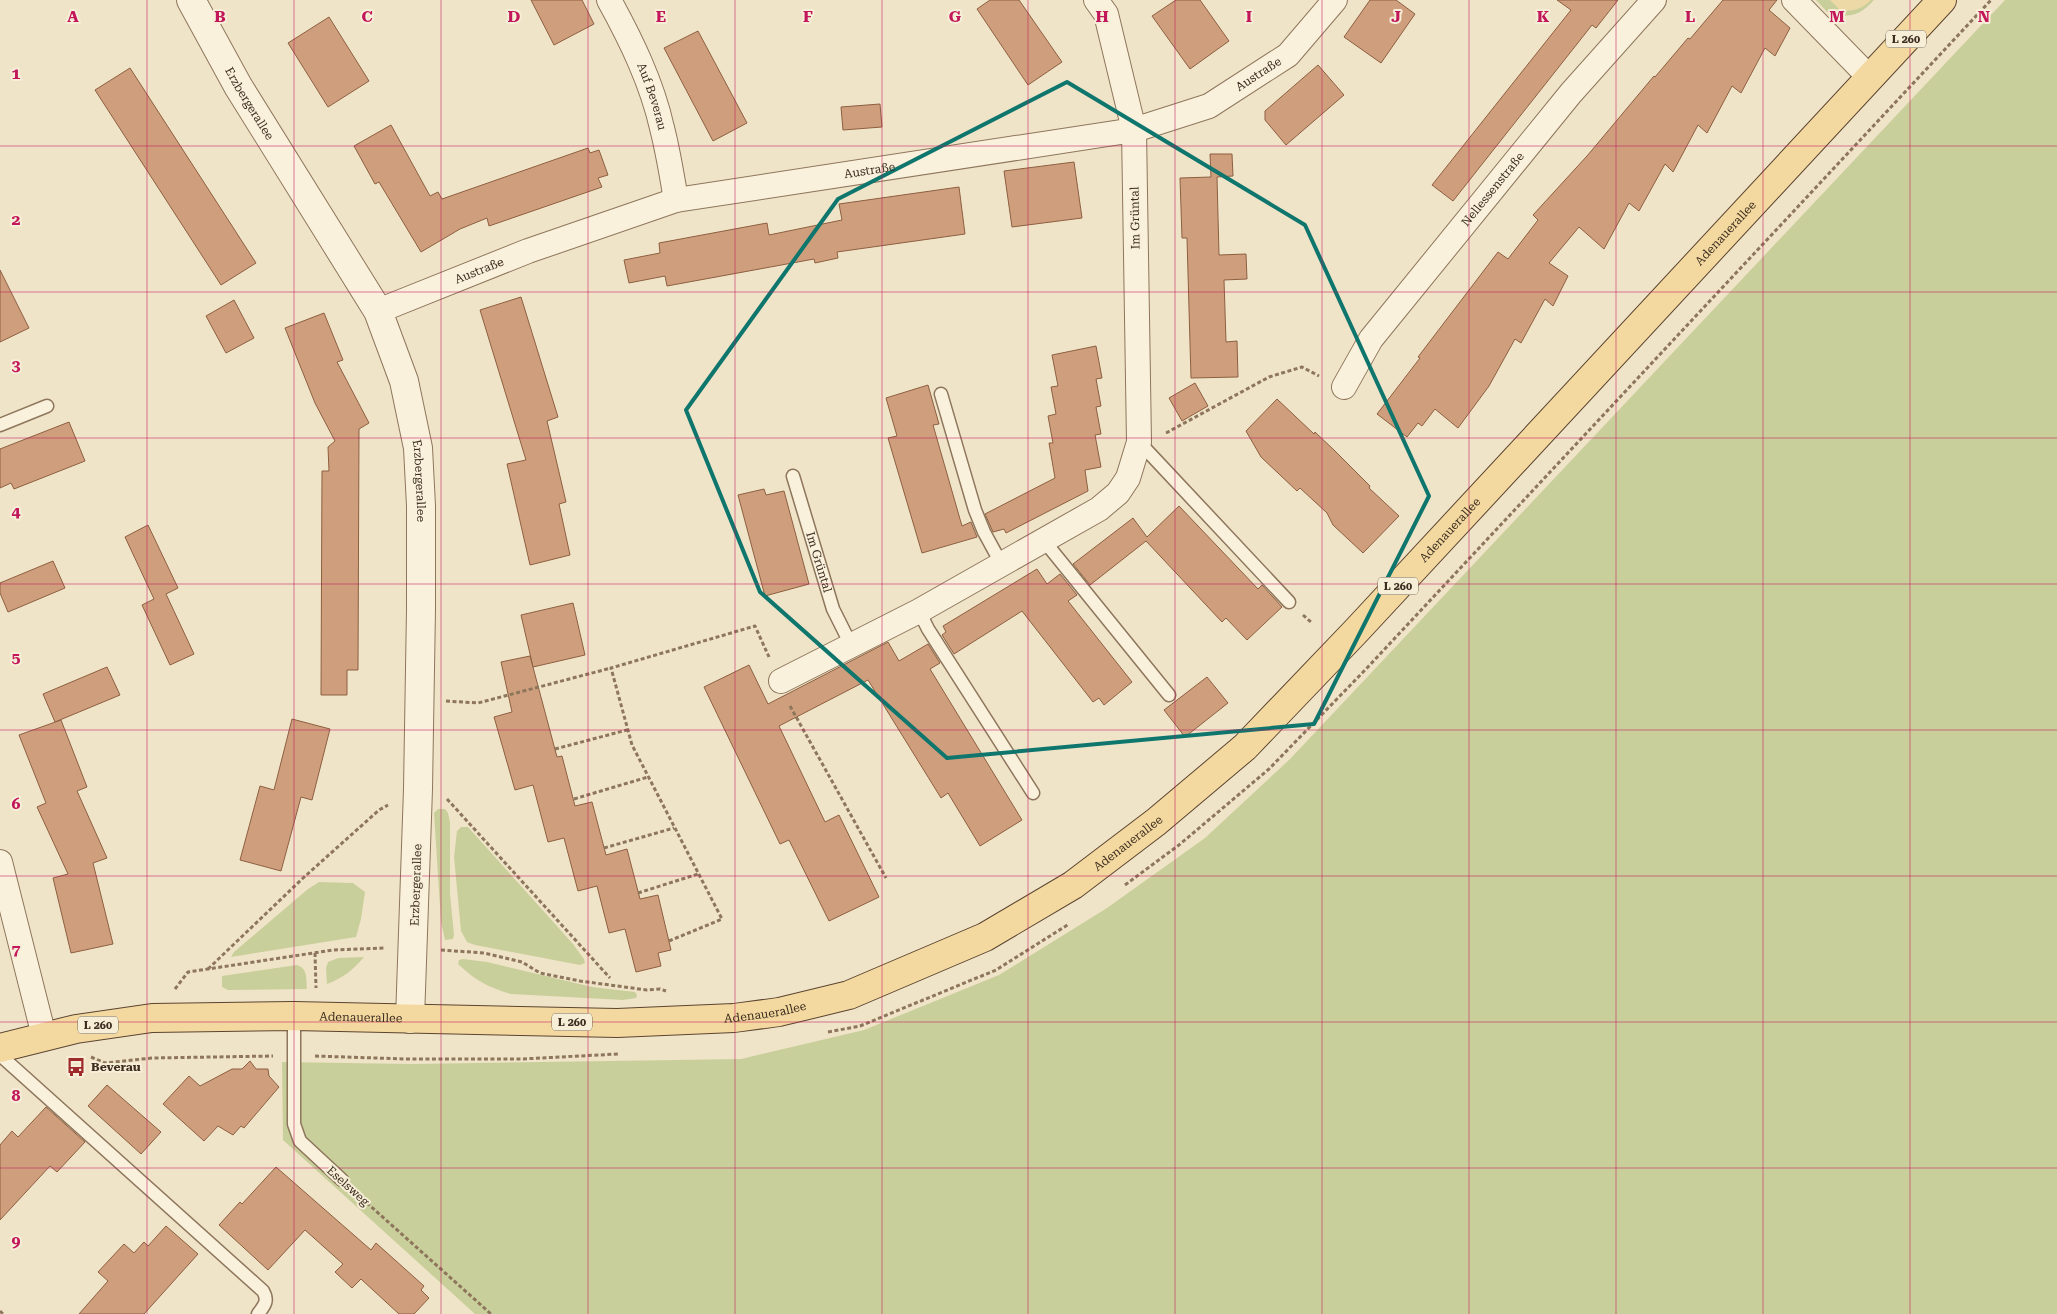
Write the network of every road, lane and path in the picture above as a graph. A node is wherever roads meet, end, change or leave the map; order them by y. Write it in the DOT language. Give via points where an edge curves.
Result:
graph roads {
  1 [pos="191,0"];
  2 [pos="609,0"];
  3 [pos="1096,0"];
  4 [pos="1335,0"];
  5 [pos="1654,0"];
  6 [pos="1794,0"];
  7 [pos="1942,0"];
  8 [pos="1991,0"];
  9 [pos="1869,77"];
  10 [pos="1134,130"];
  11 [pos="676,200"];
  12 [pos="378,311"];
  13 [pos="1344,387"];
  14 [pos="941,394"];
  15 [pos="47,406"];
  16 [pos="0,425"];
  17 [pos="1141,444"];
  18 [pos="793,476"];
  19 [pos="1045,542"];
  20 [pos="1002,564"];
  21 [pos="1289,602"];
  22 [pos="919,611"];
  23 [pos="851,645"];
  24 [pos="611,668"];
  25 [pos="781,681"];
  26 [pos="1169,695"];
  27 [pos="420,700"];
  28 [pos="627,730"];
  29 [pos="555,749"];
  30 [pos="648,777"];
  31 [pos="418,788"];
  32 [pos="1033,794"];
  33 [pos="574,799"];
  34 [pos="674,828"];
  35 [pos="604,848"];
  36 [pos="0,862"];
  37 [pos="698,874"];
  38 [pos="886,878"];
  39 [pos="1123,886"];
  40 [pos="638,893"];
  41 [pos="1075,920"];
  42 [pos="669,941"];
  43 [pos="414,948"];
  44 [pos="208,969"];
  45 [pos="610,978"];
  46 [pos="660,989"];
  47 [pos="294,1016"];
  48 [pos="152,1018"];
  49 [pos="410,1019"];
  50 [pos="821,1034"];
  51 [pos="44,1036"];
  52 [pos="0,1048"];
  53 [pos="628,1054"];
  54 [pos="0,1055"];
  55 [pos="88,1056"];
  56 [pos="294,1056"];
  57 [pos="317,1056"];
  58 [pos="342,1180"];
  59 [pos="0,1311"];
  60 [pos="3,1314"];
  61 [pos="258,1314"];
  62 [pos="491,1314"];
  1 -- 12 [label="street, Erzbergerallee" via="238,86"];
  2 -- 11 [label="street, Auf Beverau" via="645,73 662,126"];
  3 -- 10 [label="street, Im Grüntal" via="1106,14"];
  4 -- 10 [label="street, Austraße" via="1288,55 1273,65 1209,106"];
  5 -- 13 [label="street, Nellessenstraße" via="1571,94 1371,340"];
  6 -- 9 [label="street"];
  7 -- 9 [label="main road, Adenauerallee / L 260"];
  8 -- 39 [label="path" via="1270,768"];
  9 -- 49 [label="main road, Adenauerallee / L 260" via="1245,747 1156,822 1073,885 985,937 849,994 779,1012 734,1018 617,1023"];
  10 -- 11 [label="street, Austraße"];
  10 -- 17 [label="street, Im Grüntal"];
  11 -- 12 [label="street, Austraße" via="528,252"];
  12 -- 27 [label="street, Erzbergerallee" via="404,381 418,448 421,506"];
  13 -- 17 [label="path" via="1302,367 1268,377"];
  14 -- 20 [label="lane" via="975,510"];
  15 -- 16 [label="lane"];
  17 -- 19 [label="street, Im Grüntal" via="1128,478 1118,493 1099,509"];
  17 -- 21 [label="lane"];
  18 -- 23 [label="lane, Im Grüntal" via="833,609"];
  19 -- 20 [label="street, Im Grüntal"];
  19 -- 26 [label="lane"];
  20 -- 22 [label="street, Im Grüntal"];
  22 -- 23 [label="street, Im Grüntal"];
  22 -- 32 [label="lane"];
  23 -- 25 [label="street, Im Grüntal"];
  24 -- 25 [label="path" via="755,626"];
  24 -- 27 [label="path" via="478,703"];
  24 -- 28 [label="path"];
  25 -- 38 [label="path" via="783,695"];
  27 -- 31 [label="street, Erzbergerallee"];
  28 -- 29 [label="path"];
  28 -- 30 [label="path"];
  30 -- 33 [label="path"];
  30 -- 34 [label="path"];
  31 -- 43 [label="street, Erzbergerallee"];
  31 -- 44 [label="path" via="379,810"];
  31 -- 45 [label="path" via="443,795"];
  34 -- 35 [label="path"];
  34 -- 37 [label="path"];
  36 -- 51 [label="street"];
  37 -- 40 [label="path"];
  37 -- 42 [label="path" via="722,919"];
  41 -- 50 [label="path" via="996,970 860,1026"];
  43 -- 44 [label="path" via="333,950"];
  43 -- 46 [label="path" via="484,953 522,962 540,973 607,986"];
  43 -- 49 [label="street, Erzbergerallee"];
  44 -- 48 [label="path" via="188,972"];
  47 -- 48 [label="main road, Adenauerallee / L 260"];
  47 -- 49 [label="main road, Adenauerallee / L 260"];
  47 -- 56 [label="lane, Eselsweg"];
  48 -- 51 [label="main road, Adenauerallee / L 260" via="99,1024"];
  51 -- 52 [label="main road, Adenauerallee / L 260"];
  53 -- 57 [label="path" via="522,1059"];
  54 -- 61 [label="lane" via="263,1291 266,1301"];
  55 -- 56 [label="path" via="105,1064 152,1058"];
  56 -- 58 [label="lane, Eselsweg" via="294,1124 300,1141"];
  58 -- 62 [label="path, Eselsweg"];
  59 -- 60 [label="path"];
}
